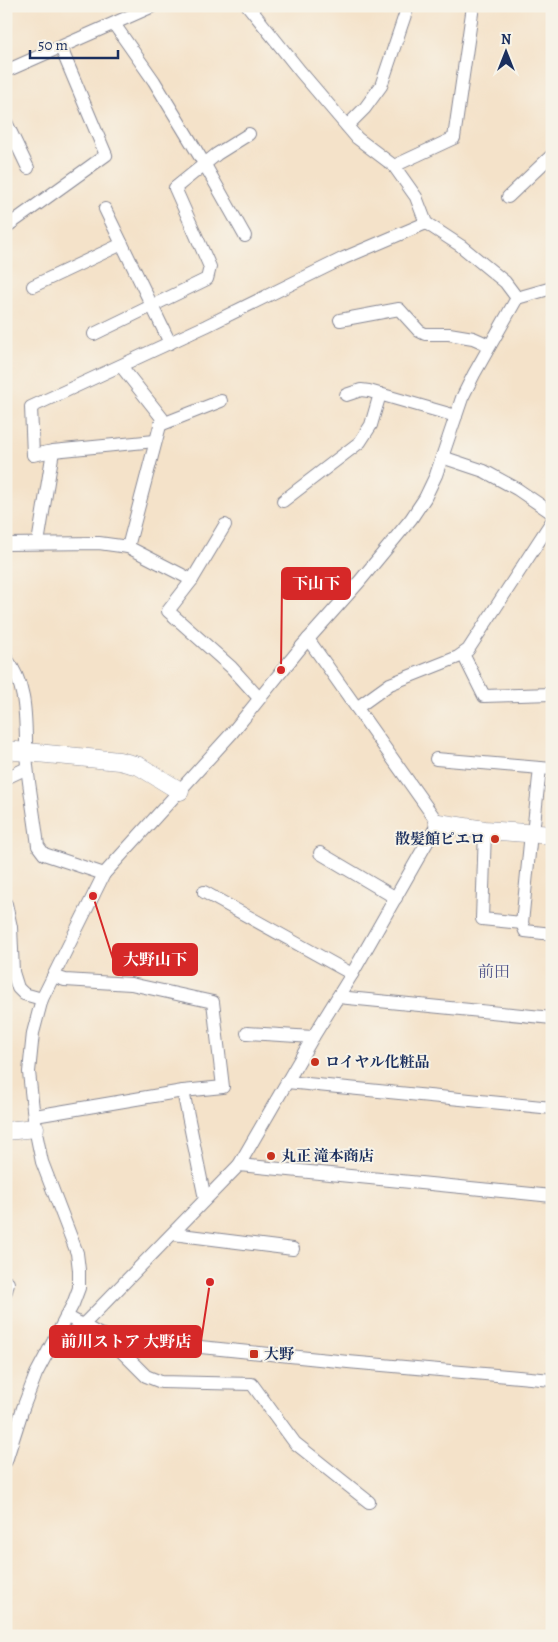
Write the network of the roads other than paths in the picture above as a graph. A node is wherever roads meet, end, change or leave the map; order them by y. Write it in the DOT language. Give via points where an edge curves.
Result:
graph roads {
  1 [pos="153,6"];
  2 [pos="248,6"];
  3 [pos="408,6"];
  4 [pos="474,6"];
  5 [pos="133,10"];
  6 [pos="114,24"];
  7 [pos="62,48"];
  8 [pos="6,71"];
  9 [pos="6,122"];
  10 [pos="347,126"];
  11 [pos="249,134"];
  12 [pos="552,155"];
  13 [pos="205,165"];
  14 [pos="394,166"];
  15 [pos="28,168"];
  16 [pos="508,197"];
  17 [pos="105,210"];
  18 [pos="426,223"];
  19 [pos="6,227"];
  20 [pos="245,236"];
  21 [pos="122,244"];
  22 [pos="33,286"];
  23 [pos="552,288"];
  24 [pos="517,298"];
  25 [pos="153,306"];
  26 [pos="340,320"];
  27 [pos="94,334"];
  28 [pos="170,343"];
  29 [pos="489,345"];
  30 [pos="120,366"];
  31 [pos="380,394"];
  32 [pos="346,395"];
  33 [pos="221,401"];
  34 [pos="456,416"];
  35 [pos="160,425"];
  36 [pos="156,441"];
  37 [pos="53,451"];
  38 [pos="442,457"];
  39 [pos="283,501"];
  40 [pos="551,520"];
  41 [pos="225,525"];
  42 [pos="38,543"];
  43 [pos="6,544"];
  44 [pos="128,547"];
  45 [pos="192,580"];
  46 [pos="308,639"];
  47 [pos="463,654"];
  48 [pos="6,658"];
  49 [pos="552,694"];
  50 [pos="259,698"];
  51 [pos="358,707"];
  52 [pos="6,750"];
  53 [pos="436,759"];
  54 [pos="27,760"];
  55 [pos="546,768"];
  56 [pos="6,778"];
  57 [pos="180,791"];
  58 [pos="438,823"];
  59 [pos="485,830"];
  60 [pos="532,833"];
  61 [pos="552,835"];
  62 [pos="320,854"];
  63 [pos="104,874"];
  64 [pos="204,892"];
  65 [pos="396,898"];
  66 [pos="6,904"];
  67 [pos="522,923"];
  68 [pos="552,934"];
  69 [pos="352,974"];
  70 [pos="53,976"];
  71 [pos="338,997"];
  72 [pos="42,999"];
  73 [pos="552,1018"];
  74 [pos="246,1033"];
  75 [pos="313,1037"];
  76 [pos="287,1082"];
  77 [pos="183,1091"];
  78 [pos="552,1108"];
  79 [pos="35,1122"];
  80 [pos="6,1131"];
  81 [pos="239,1165"];
  82 [pos="552,1196"];
  83 [pos="205,1199"];
  84 [pos="173,1234"];
  85 [pos="293,1249"];
  86 [pos="6,1283"];
  87 [pos="6,1291"];
  88 [pos="66,1316"];
  89 [pos="83,1325"];
  90 [pos="112,1338"];
  91 [pos="552,1380"];
  92 [pos="6,1461"];
  93 [pos="369,1502"];
  1 -- 5 [label="street"];
  2 -- 10 [label="street"];
  3 -- 10 [label="street" via="380,86"];
  4 -- 14 [label="street" via="454,138"];
  5 -- 6 [label="street"];
  6 -- 7 [label="street"];
  6 -- 13 [label="street" via="154,80"];
  7 -- 8 [label="street"];
  7 -- 19 [label="street" via="106,154"];
  9 -- 15 [label="street"];
  10 -- 14 [label="street" via="357,138"];
  11 -- 13 [label="street"];
  12 -- 16 [label="street"];
  13 -- 20 [label="street"];
  13 -- 25 [label="street" via="175,188 210,267 207,279"];
  14 -- 18 [label="street" via="416,197"];
  17 -- 21 [label="street"];
  18 -- 24 [label="street" via="505,282"];
  18 -- 28 [label="street" via="344,258"];
  21 -- 22 [label="street"];
  21 -- 25 [label="street"];
  23 -- 24 [label="street"];
  24 -- 29 [label="street"];
  25 -- 27 [label="street"];
  25 -- 28 [label="street"];
  26 -- 29 [label="street" via="399,310 425,334 473,338"];
  28 -- 30 [label="street"];
  29 -- 34 [label="street"];
  30 -- 35 [label="street" via="162,418"];
  30 -- 37 [label="street" via="31,407 33,454"];
  31 -- 32 [label="street" via="361,390"];
  31 -- 34 [label="street"];
  31 -- 39 [label="street" via="371,425 360,442"];
  33 -- 35 [label="street"];
  34 -- 38 [label="street"];
  35 -- 36 [label="street"];
  36 -- 37 [label="street"];
  36 -- 44 [label="street"];
  37 -- 42 [label="street"];
  38 -- 40 [label="street" via="484,471 517,489"];
  38 -- 46 [label="street" via="411,519"];
  40 -- 47 [label="street"];
  41 -- 45 [label="street"];
  42 -- 43 [label="street"];
  42 -- 44 [label="street" via="98,543"];
  44 -- 45 [label="street"];
  45 -- 50 [label="street" via="168,612 231,667"];
  46 -- 50 [label="street"];
  46 -- 51 [label="street"];
  47 -- 49 [label="street" via="484,696"];
  47 -- 51 [label="street" via="390,684"];
  48 -- 54 [label="street" via="18,677 23,696"];
  50 -- 57 [label="street"];
  51 -- 58 [label="street"];
  52 -- 54 [label="street"];
  53 -- 55 [label="street"];
  54 -- 56 [label="street"];
  54 -- 57 [label="street" via="120,761 139,766"];
  54 -- 63 [label="street" via="38,846 44,854"];
  55 -- 60 [label="street"];
  57 -- 63 [label="street"];
  58 -- 59 [label="street"];
  58 -- 65 [label="street"];
  59 -- 60 [label="street"];
  59 -- 67 [label="street" via="482,919"];
  60 -- 61 [label="street"];
  60 -- 67 [label="street"];
  62 -- 65 [label="street"];
  63 -- 70 [label="street"];
  64 -- 69 [label="street"];
  65 -- 69 [label="street"];
  66 -- 72 [label="street" via="11,927 13,972 18,988 24,994"];
  67 -- 68 [label="street" via="525,931"];
  69 -- 71 [label="street"];
  70 -- 72 [label="street"];
  70 -- 77 [label="street" via="65,980 130,984 213,1002 223,1087"];
  71 -- 73 [label="street"];
  71 -- 75 [label="street"];
  72 -- 79 [label="street" via="33,1033 29,1072"];
  74 -- 75 [label="street"];
  75 -- 76 [label="street"];
  76 -- 78 [label="street"];
  76 -- 81 [label="street"];
  77 -- 79 [label="street"];
  77 -- 83 [label="street"];
  79 -- 80 [label="street"];
  79 -- 88 [label="street" via="42,1162 77,1252 79,1288"];
  81 -- 82 [label="street"];
  81 -- 83 [label="street"];
  83 -- 84 [label="street"];
  84 -- 85 [label="street"];
  84 -- 89 [label="street"];
  86 -- 87 [label="street"];
  88 -- 89 [label="street"];
  88 -- 92 [label="street" via="36,1374"];
  89 -- 90 [label="street"];
  90 -- 91 [label="street"];
  90 -- 93 [label="street" via="146,1376 161,1382 252,1384 295,1443"];
}
